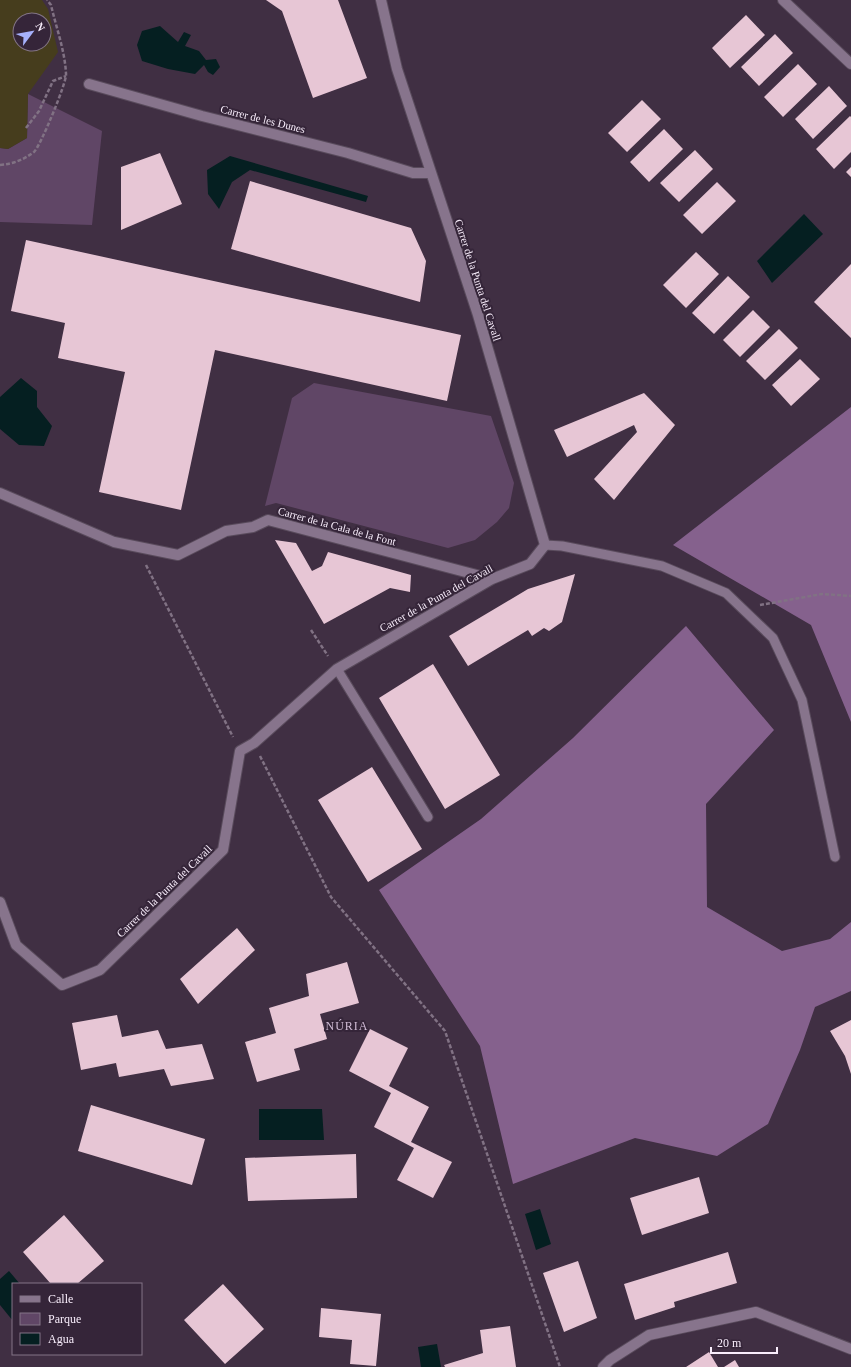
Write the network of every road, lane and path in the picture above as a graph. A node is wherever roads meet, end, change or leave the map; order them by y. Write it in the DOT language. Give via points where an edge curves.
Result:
graph roads {
  1 [pos="47,0"];
  2 [pos="382,0"];
  3 [pos="783,0"];
  4 [pos="851,64"];
  5 [pos="67,76"];
  6 [pos="89,84"];
  7 [pos="26,128"];
  8 [pos="0,165"];
  9 [pos="431,173"];
  10 [pos="0,493"];
  11 [pos="545,545"];
  12 [pos="136,547"];
  13 [pos="492,579"];
  14 [pos="851,596"];
  15 [pos="742,608"];
  16 [pos="311,630"];
  17 [pos="337,669"];
  18 [pos="254,743"];
  19 [pos="240,751"];
  20 [pos="428,817"];
  21 [pos="835,857"];
  22 [pos="0,902"];
  23 [pos="851,1349"];
  24 [pos="610,1363"];
  25 [pos="560,1367"];
  26 [pos="602,1367"];
  1 -- 5 [label="path"];
  2 -- 9 [label="street, Carrer de la Punta del Cavall" via="397,69"];
  3 -- 4 [label="street"];
  5 -- 7 [label="path" via="53,81 39,111"];
  5 -- 8 [label="path" via="35,152 14,164"];
  6 -- 9 [label="street, Carrer de les Dunes" via="348,153 413,173"];
  9 -- 11 [label="street, Carrer de la Punta del Cavall" via="478,315"];
  10 -- 12 [label="street, Carrer de la Cala de la Font" via="114,542"];
  11 -- 13 [label="street, Carrer de la Punta del Cavall" via="530,564"];
  11 -- 15 [label="lane" via="562,546 662,566 726,593"];
  12 -- 13 [label="street, Carrer de la Cala de la Font" via="178,556 226,531 253,527 268,520"];
  12 -- 19 [label="path"];
  13 -- 17 [label="street, Carrer de la Punta del Cavall"];
  14 -- 15 [label="path" via="822,594"];
  15 -- 21 [label="lane" via="773,638 802,700"];
  16 -- 17 [label="path"];
  17 -- 18 [label="street, Carrer de la Punta del Cavall"];
  17 -- 20 [label="lane"];
  18 -- 19 [label="street, Carrer de la Punta del Cavall"];
  18 -- 25 [label="path" via="331,897 445,1031"];
  19 -- 22 [label="street, Carrer de la Punta del Cavall" via="223,850 100,970 62,985 16,945"];
  23 -- 24 [label="street" via="756,1312 649,1335"];
  24 -- 26 [label="street"];
}
